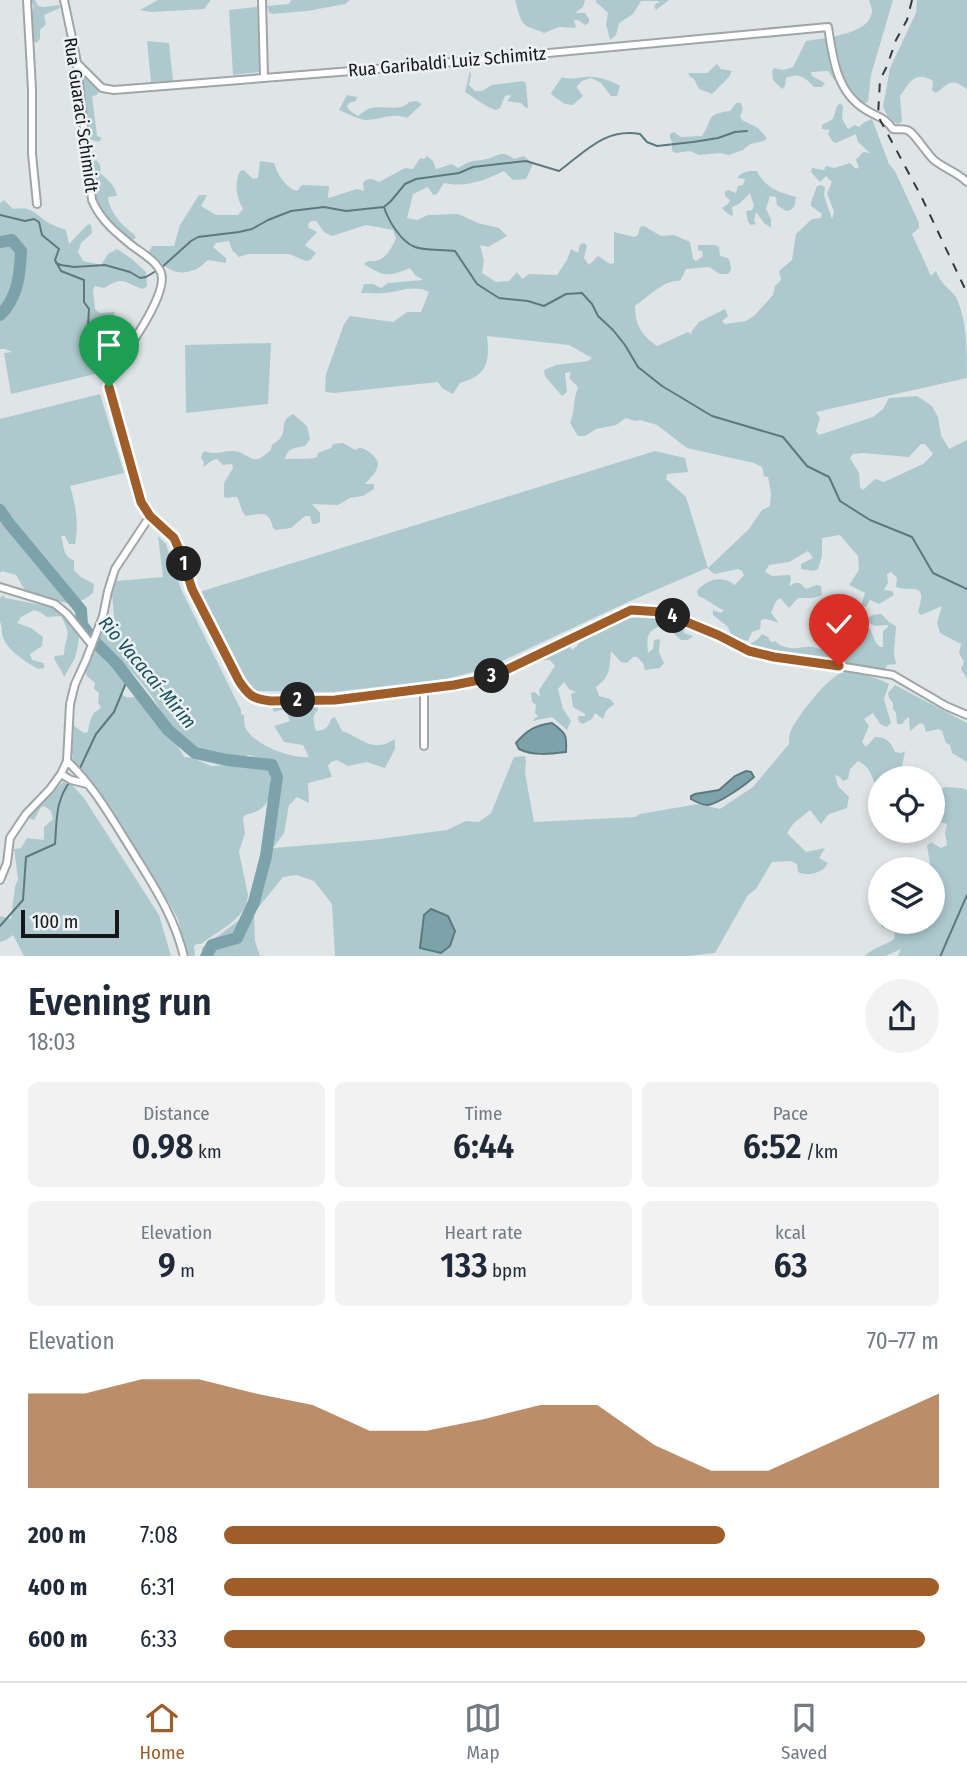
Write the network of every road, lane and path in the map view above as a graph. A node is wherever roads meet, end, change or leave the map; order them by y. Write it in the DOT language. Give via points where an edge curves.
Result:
graph roads {
  1 [pos="27,0"];
  2 [pos="64,0"];
  3 [pos="262,0"];
  4 [pos="76,63"];
  5 [pos="264,77"];
  6 [pos="967,181"];
  7 [pos="37,204"];
  8 [pos="150,516"];
  9 [pos="0,587"];
  10 [pos="92,642"];
  11 [pos="424,689"];
  12 [pos="967,715"];
  13 [pos="424,746"];
  14 [pos="67,761"];
  15 [pos="61,774"];
  16 [pos="86,784"];
  17 [pos="0,880"];
  18 [pos="184,956"];
  1 -- 7 [label="street"];
  2 -- 4 [label="street, Rua Guaraci Schimidt"];
  3 -- 5 [label="street"];
  4 -- 5 [label="street, Rua Garibaldi Luiz Schimitz" via="102,88 114,90"];
  4 -- 8 [label="street, Rua Guaraci Schimidt" via="92,200 103,220 162,275 161,291 146,321 109,377 141,502"];
  5 -- 6 [label="street, Rua Garibaldi Luiz Schimitz" via="828,27 835,67 846,91 893,129 911,131 932,159"];
  8 -- 10 [label="street" via="115,569"];
  8 -- 11 [label="street" via="174,538 192,589 248,695 271,701 335,700"];
  9 -- 10 [label="street" via="55,604"];
  10 -- 14 [label="street" via="70,704"];
  11 -- 12 [label="street" via="489,678 631,610 662,612 749,651 893,675"];
  11 -- 13 [label="street"];
  14 -- 15 [label="street"];
  14 -- 16 [label="street"];
  15 -- 16 [label="street"];
  15 -- 17 [label="street" via="10,838"];
  16 -- 18 [label="street" via="168,909"];
}
